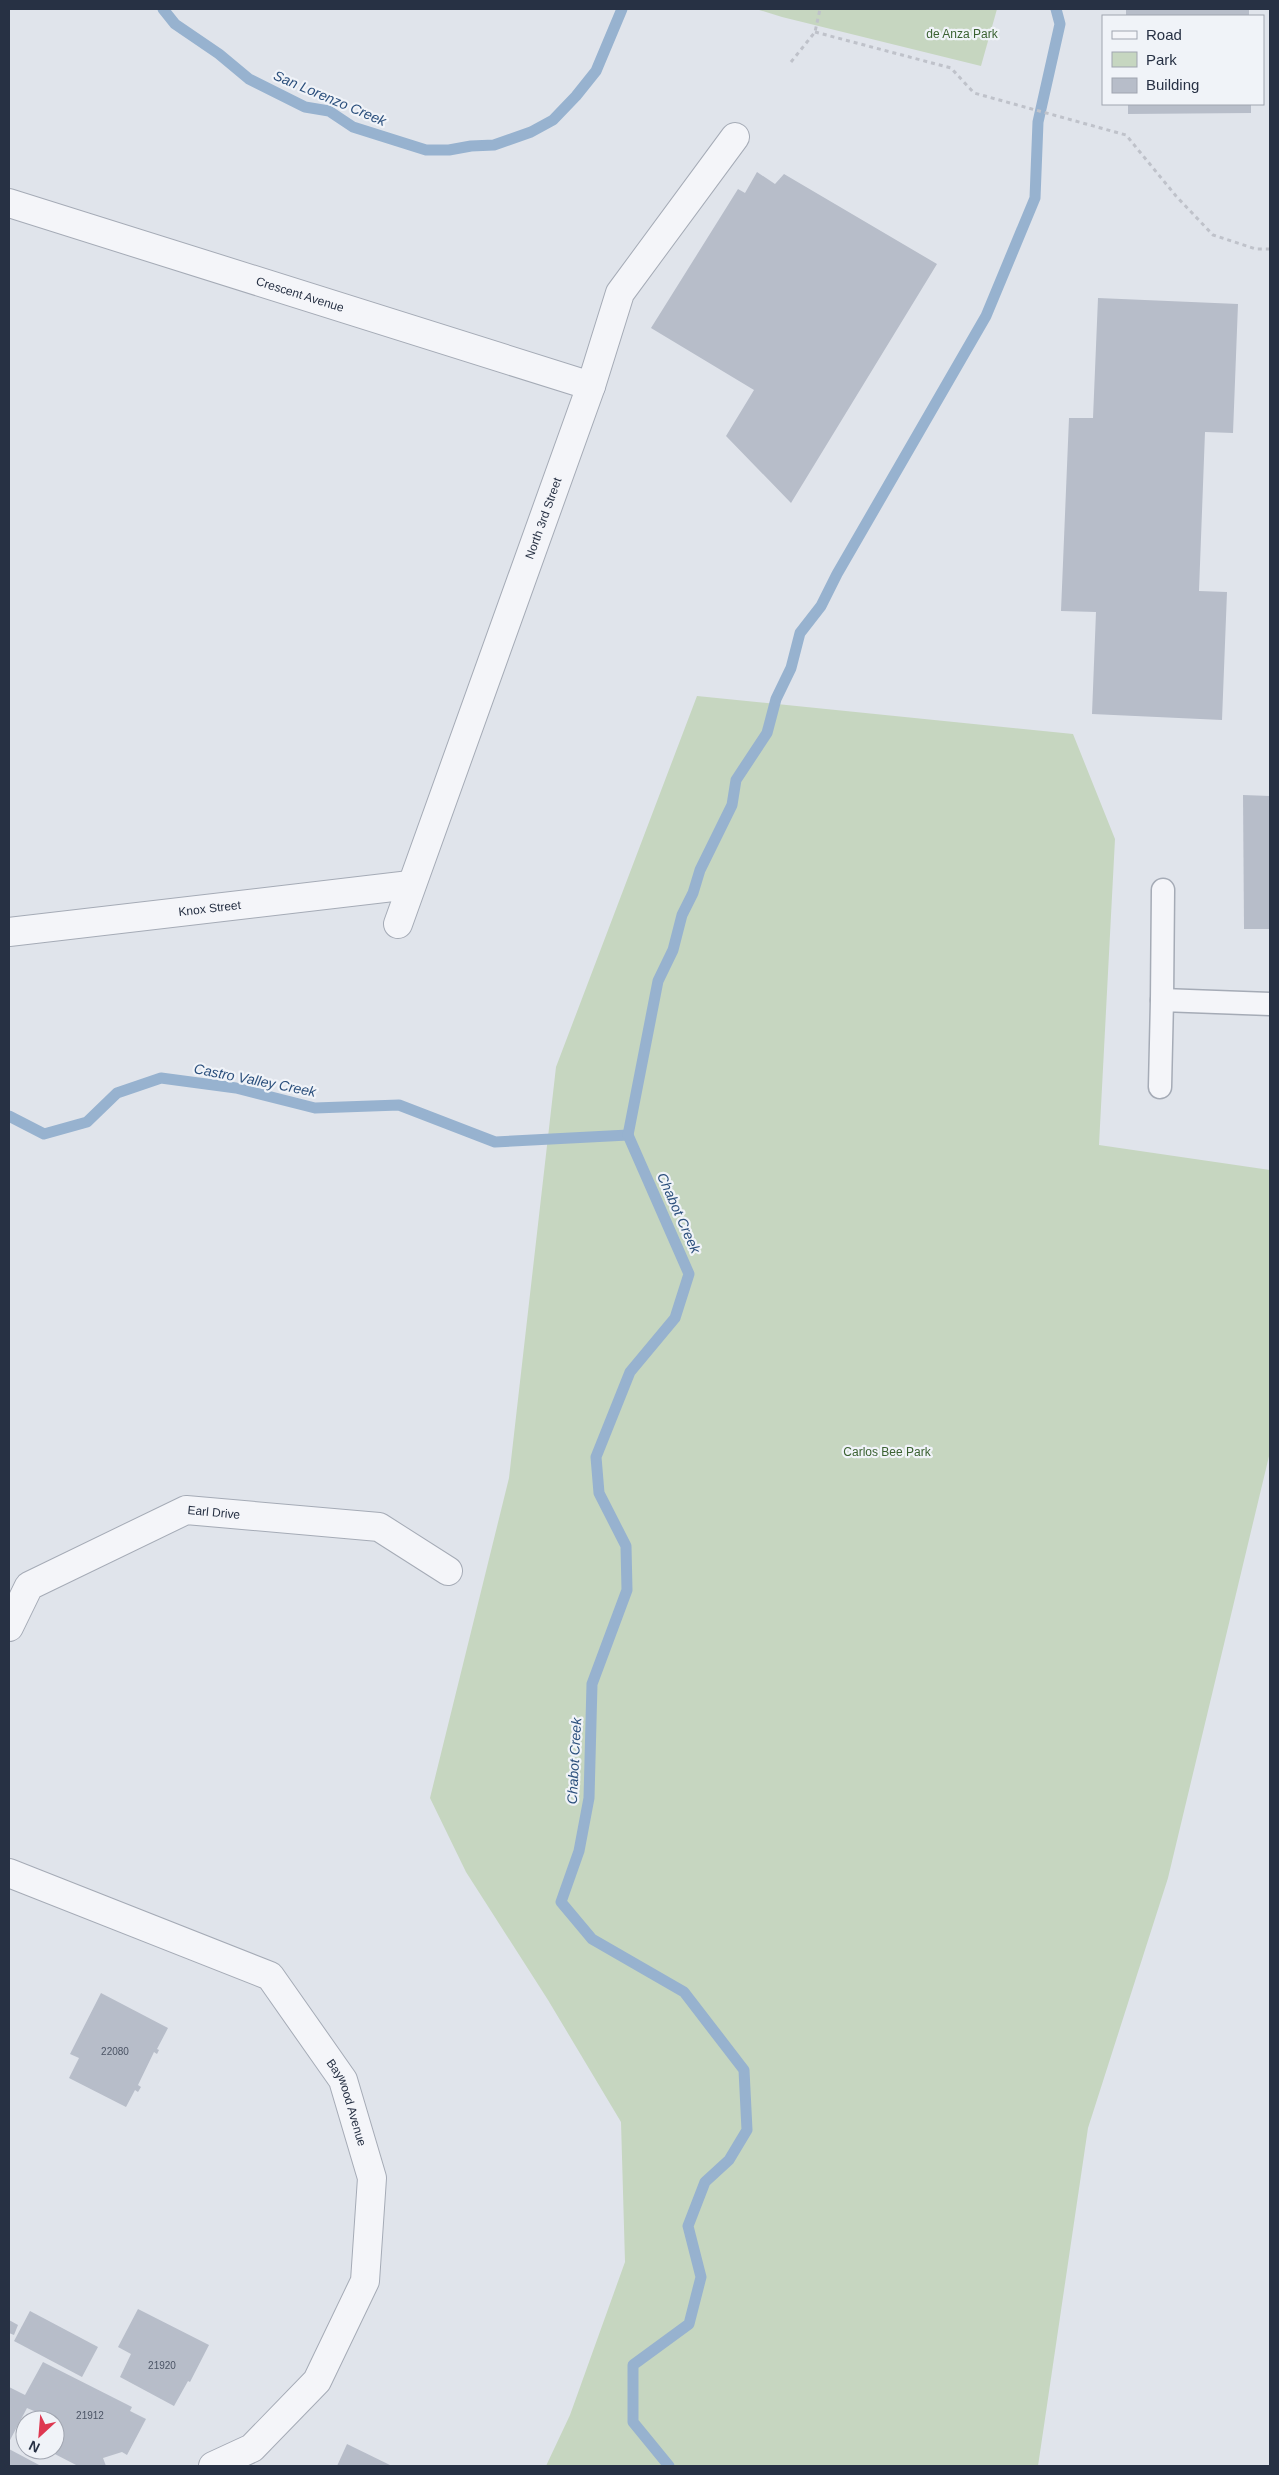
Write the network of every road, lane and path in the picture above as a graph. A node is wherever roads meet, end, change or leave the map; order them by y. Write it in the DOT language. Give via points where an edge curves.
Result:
graph roads {
  1 [pos="820,9"];
  2 [pos="815,32"];
  3 [pos="790,62"];
  4 [pos="735,137"];
  5 [pos="9,203"];
  6 [pos="1270,249"];
  7 [pos="591,386"];
  8 [pos="410,885"];
  9 [pos="1163,890"];
  10 [pos="398,924"];
  11 [pos="9,932"];
  12 [pos="1162,1000"];
  13 [pos="1270,1004"];
  14 [pos="1160,1087"];
  15 [pos="448,1571"];
  16 [pos="9,1627"];
  17 [pos="9,1873"];
  18 [pos="213,2466"];
  1 -- 2 [label="path"];
  2 -- 3 [label="path"];
  2 -- 6 [label="path" via="951,68 974,92 1126,135 1176,196 1213,234 1256,249"];
  4 -- 7 [label="street, North 3rd Street" via="620,293"];
  5 -- 7 [label="street, Crescent Avenue"];
  7 -- 8 [label="street, North 3rd Street"];
  8 -- 10 [label="street, North 3rd Street"];
  8 -- 11 [label="street, Knox Street"];
  9 -- 12 [label="lane"];
  12 -- 13 [label="lane"];
  12 -- 14 [label="lane"];
  15 -- 16 [label="street, Earl Drive" via="379,1527 186,1510 30,1586"];
  17 -- 18 [label="street, Baywood Avenue" via="270,1976 343,2080 372,2178 365,2281 317,2380 252,2448"];
}
